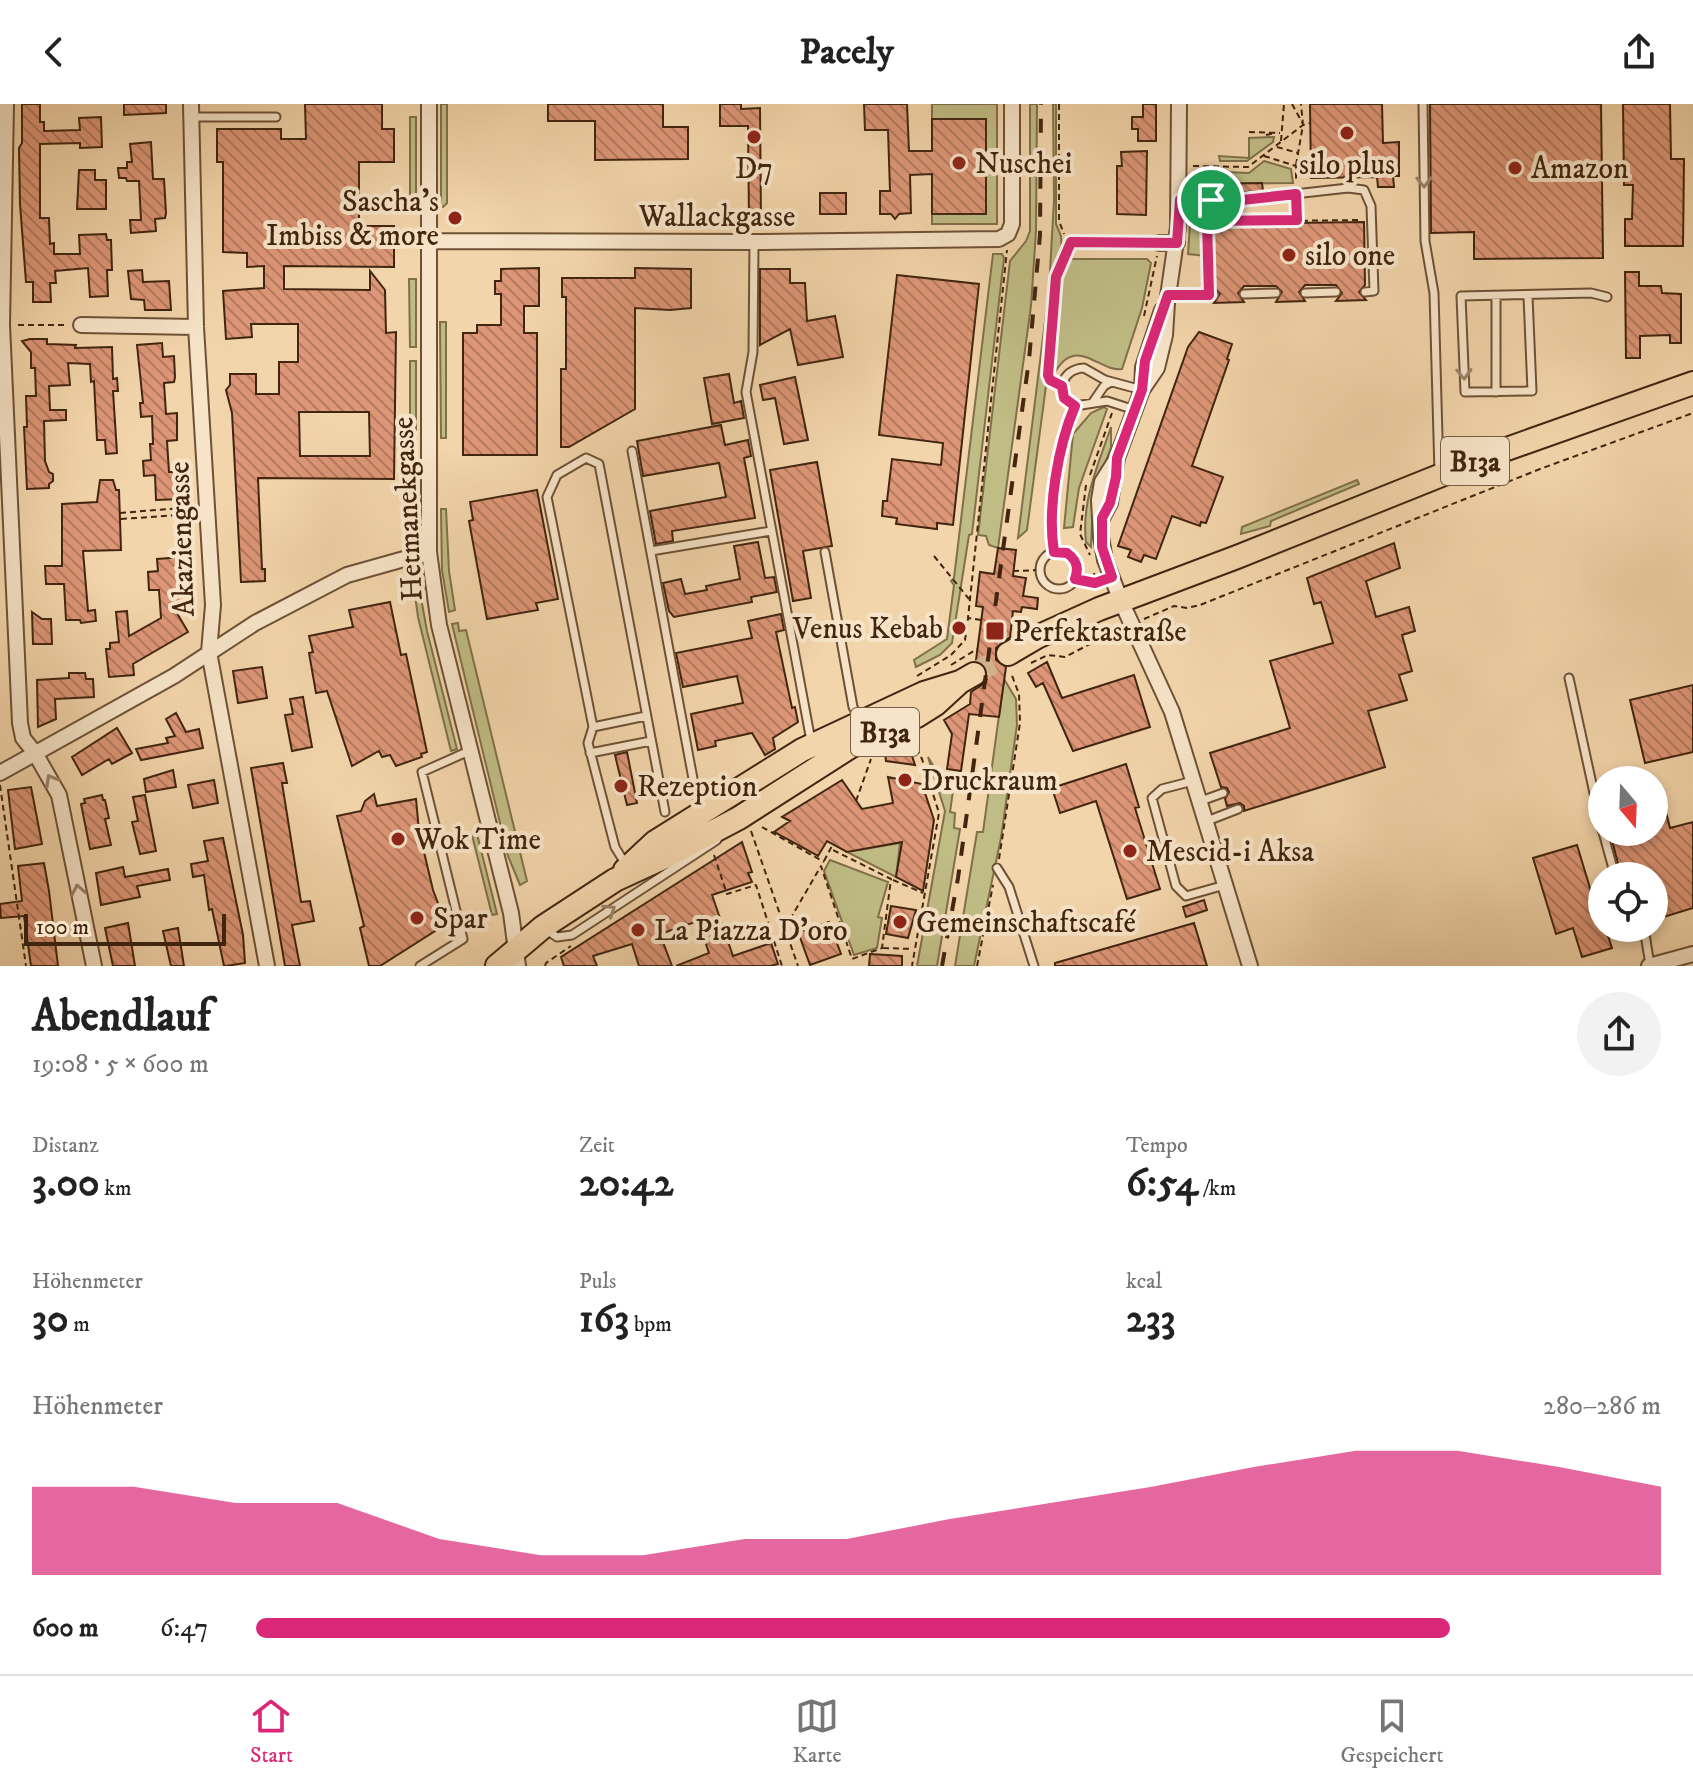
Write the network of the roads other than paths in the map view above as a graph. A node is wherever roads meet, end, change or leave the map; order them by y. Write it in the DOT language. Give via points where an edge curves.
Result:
graph roads {
  1 [pos="6,104"];
  2 [pos="429,104"];
  3 [pos="1012,104"];
  4 [pos="1179,104"];
  5 [pos="1423,104"];
  6 [pos="191,110"];
  7 [pos="276,117"];
  8 [pos="1180,200"];
  9 [pos="429,241"];
  10 [pos="754,242"];
  11 [pos="1071,242"];
  12 [pos="1159,243"];
  13 [pos="1177,243"];
  14 [pos="1374,267"];
  15 [pos="1384,267"];
  16 [pos="1336,292"];
  17 [pos="1365,292"];
  18 [pos="1276,293"];
  19 [pos="1305,293"];
  20 [pos="1244,294"];
  21 [pos="1211,295"];
  22 [pos="1496,296"];
  23 [pos="1528,296"];
  24 [pos="1607,297"];
  25 [pos="1168,299"];
  26 [pos="1,325"];
  27 [pos="81,325"];
  28 [pos="196,327"];
  29 [pos="1111,382"];
  30 [pos="1693,383"];
  31 [pos="1142,390"];
  32 [pos="1496,392"];
  33 [pos="1093,402"];
  34 [pos="1075,406"];
  35 [pos="1135,410"];
  36 [pos="632,451"];
  37 [pos="1439,475"];
  38 [pos="771,531"];
  39 [pos="651,551"];
  40 [pos="429,552"];
  41 [pos="825,552"];
  42 [pos="1054,552"];
  43 [pos="1121,601"];
  44 [pos="209,652"];
  45 [pos="1011,667"];
  46 [pos="1569,678"];
  47 [pos="646,716"];
  48 [pos="861,721"];
  49 [pos="593,727"];
  50 [pos="651,741"];
  51 [pos="469,751"];
  52 [pos="35,753"];
  53 [pos="590,753"];
  54 [pos="810,759"];
  55 [pos="1588,766"];
  56 [pos="0,773"];
  57 [pos="1193,781"];
  58 [pos="1223,793"];
  59 [pos="1198,802"];
  60 [pos="1238,809"];
  61 [pos="665,812"];
  62 [pos="699,814"];
  63 [pos="728,818"];
  64 [pos="1205,822"];
  65 [pos="997,868"];
  66 [pos="621,873"];
  67 [pos="1225,885"];
  68 [pos="543,927"];
  69 [pos="1646,942"];
  70 [pos="1693,954"];
  71 [pos="517,958"];
  72 [pos="94,966"];
  73 [pos="267,966"];
  74 [pos="420,966"];
  75 [pos="497,966"];
  76 [pos="1034,966"];
  77 [pos="1250,966"];
  78 [pos="1650,966"];
  1 -- 26 [label="street"];
  2 -- 9 [label="street, Hetmanekgasse"];
  3 -- 10 [label="street, Wallackgasse" via="1012,224 1005,237"];
  4 -- 8 [label="street"];
  5 -- 37 [label="lane, one-way"];
  6 -- 7 [label="lane"];
  6 -- 28 [label="street, Akaziengasse"];
  8 -- 13 [label="street"];
  8 -- 14 [label="lane" via="1242,200 1359,188 1370,199"];
  9 -- 10 [label="street, Wallackgasse"];
  9 -- 40 [label="street, Hetmanekgasse"];
  10 -- 38 [label="lane" via="753,352 746,392"];
  11 -- 12 [label="lane"];
  12 -- 13 [label="street"];
  13 -- 25 [label="street"];
  14 -- 15 [label="lane"];
  14 -- 17 [label="lane" via="1374,291"];
  16 -- 19 [label="lane"];
  18 -- 20 [label="lane"];
  21 -- 25 [label="lane"];
  22 -- 23 [label="lane"];
  22 -- 32 [label="lane"];
  22 -- 32 [label="lane, one-way" via="1461,296 1465,392"];
  23 -- 24 [label="lane"];
  23 -- 32 [label="lane" via="1532,391"];
  25 -- 31 [label="street" via="1145,361"];
  26 -- 52 [label="street" via="20,723 23,738"];
  27 -- 28 [label="street"];
  28 -- 44 [label="street, Akaziengasse" via="213,605"];
  29 -- 31 [label="lane"];
  29 -- 33 [label="lane"];
  29 -- 34 [label="lane" via="1089,369 1067,374 1064,398"];
  30 -- 37 [label="main road, B13a"];
  31 -- 35 [label="street"];
  33 -- 34 [label="lane"];
  33 -- 35 [label="lane"];
  34 -- 42 [label="lane" via="1061,448"];
  35 -- 43 [label="street" via="1100,489 1102,547"];
  36 -- 39 [label="lane"];
  37 -- 43 [label="main road, B13a"];
  38 -- 39 [label="lane"];
  38 -- 54 [label="lane"];
  39 -- 62 [label="lane"];
  40 -- 44 [label="street" via="347,575"];
  40 -- 51 [label="street, Hetmanekgasse" via="439,625"];
  41 -- 48 [label="lane" via="853,707"];
  42 -- 42 [label="lane" via="1074,559 1078,570 1064,588 1053,588 1040,570"];
  43 -- 45 [label="main road, B13a" via="1078,617"];
  43 -- 57 [label="street" via="1172,712"];
  44 -- 52 [label="street"];
  44 -- 73 [label="street, Akaziengasse"];
  46 -- 55 [label="lane"];
  47 -- 49 [label="lane"];
  47 -- 49 [label="lane" via="599,464 586,458 557,475 547,497"];
  47 -- 50 [label="lane"];
  48 -- 54 [label="main road, B13a"];
  48 -- 54 [label="main road, B13a" via="961,674 936,704 904,723"];
  49 -- 53 [label="lane"];
  50 -- 53 [label="lane"];
  50 -- 61 [label="lane"];
  51 -- 71 [label="street, Hetmanekgasse" via="511,913"];
  51 -- 74 [label="lane" via="422,772 463,939"];
  52 -- 56 [label="street"];
  72 -- 52 [label="street, one-way" via="59,795"];
  53 -- 66 [label="lane"];
  54 -- 63 [label="main road, B13a"];
  54 -- 63 [label="main road, B13a"];
  57 -- 59 [label="street"];
  57 -- 67 [label="lane" via="1162,789 1152,798 1176,886 1186,896"];
  58 -- 59 [label="lane"];
  59 -- 64 [label="street"];
  60 -- 64 [label="lane"];
  62 -- 63 [label="main road, B13a"];
  62 -- 66 [label="main road, B13a" via="655,842"];
  63 -- 66 [label="main road, B13a" via="665,857"];
  68 -- 63 [label="lane, one-way" via="557,937 572,935 714,844"];
  64 -- 67 [label="street"];
  65 -- 76 [label="lane" via="1009,887"];
  66 -- 68 [label="main road, B13a"];
  67 -- 77 [label="street"];
  68 -- 71 [label="main road, B13a"];
  69 -- 78 [label="lane"];
  70 -- 78 [label="street"];
  71 -- 75 [label="main road, B13a"];
}
